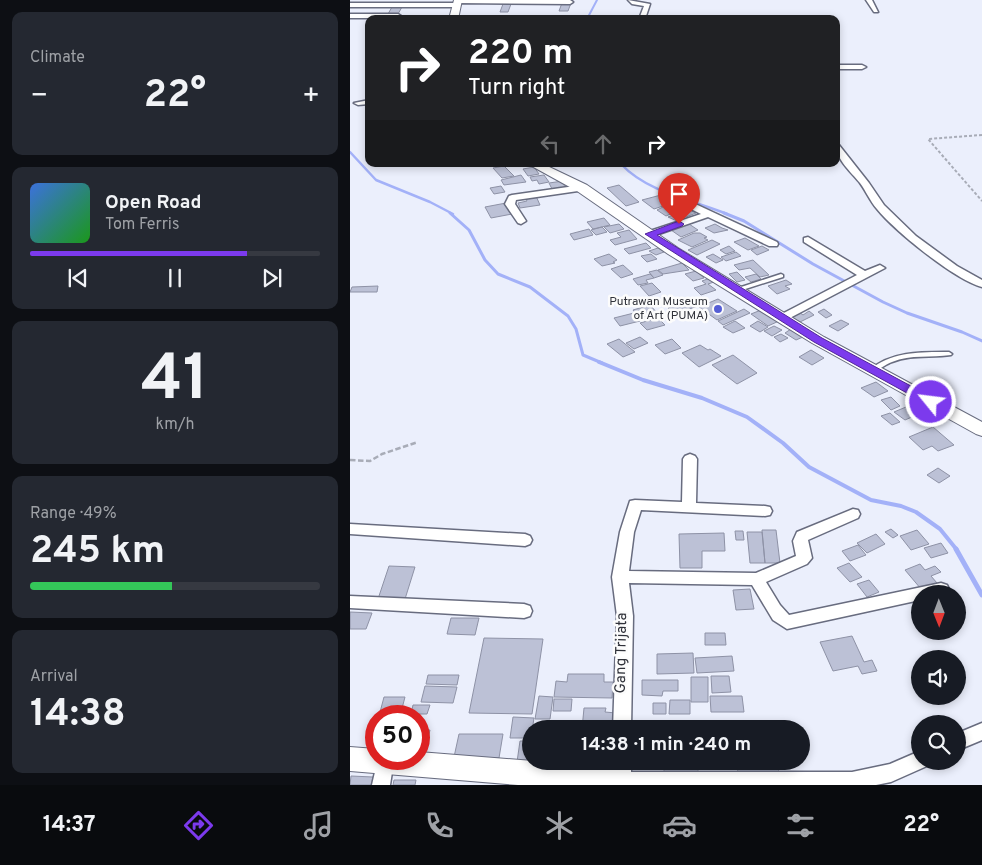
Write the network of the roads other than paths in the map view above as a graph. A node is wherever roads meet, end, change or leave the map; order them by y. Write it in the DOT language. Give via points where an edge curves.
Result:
graph roads {
  1 [pos="631,0"];
  2 [pos="870,0"];
  3 [pos="458,2"];
  4 [pos="570,2"];
  5 [pos="350,6"];
  6 [pos="876,11"];
  7 [pos="454,15"];
  8 [pos="644,15"];
  9 [pos="350,16"];
  10 [pos="365,16"];
  11 [pos="840,67"];
  12 [pos="862,67"];
  13 [pos="365,102"];
  14 [pos="358,103"];
  15 [pos="840,152"];
  16 [pos="540,167"];
  17 [pos="582,188"];
  18 [pos="676,198"];
  19 [pos="709,214"];
  20 [pos="521,221"];
  21 [pos="650,234"];
  22 [pos="808,240"];
  23 [pos="773,244"];
  24 [pos="880,268"];
  25 [pos="864,275"];
  26 [pos="781,276"];
  27 [pos="982,284"];
  28 [pos="737,290"];
  29 [pos="782,318"];
  30 [pos="949,354"];
  31 [pos="866,366"];
  32 [pos="982,430"];
  33 [pos="690,459"];
  34 [pos="689,508"];
  35 [pos="765,511"];
  36 [pos="854,514"];
  37 [pos="350,530"];
  38 [pos="526,540"];
  39 [pos="620,577"];
  40 [pos="757,579"];
  41 [pos="911,595"];
  42 [pos="350,602"];
  43 [pos="524,611"];
  44 [pos="622,720"];
  45 [pos="982,731"];
  46 [pos="966,738"];
  47 [pos="350,759"];
  48 [pos="911,764"];
  49 [pos="384,773"];
  50 [pos="622,776"];
  1 -- 8 [label="street" via="648,5"];
  2 -- 6 [label="street"];
  3 -- 4 [label="street"];
  3 -- 5 [label="street"];
  3 -- 7 [label="main road"];
  9 -- 10 [label="street"];
  11 -- 12 [label="street"];
  13 -- 14 [label="street"];
  15 -- 27 [label="street" via="880,207 912,238 953,268"];
  16 -- 17 [label="main road"];
  17 -- 20 [label="street" via="512,198 510,204"];
  17 -- 21 [label="main road"];
  18 -- 19 [label="street"];
  19 -- 21 [label="street"];
  19 -- 23 [label="street"];
  21 -- 28 [label="main road"];
  22 -- 25 [label="street"];
  24 -- 25 [label="street"];
  25 -- 29 [label="street"];
  26 -- 28 [label="lane"];
  28 -- 29 [label="main road"];
  29 -- 31 [label="main road"];
  30 -- 31 [label="lane" via="902,356"];
  31 -- 32 [label="main road"];
  33 -- 34 [label="street"];
  34 -- 35 [label="street"];
  34 -- 39 [label="street, Gang Trijata" via="635,505"];
  36 -- 40 [label="street" via="802,536 802,560"];
  37 -- 38 [label="street"];
  39 -- 40 [label="street"];
  39 -- 44 [label="street, Gang Trijata" via="625,616"];
  40 -- 41 [label="street" via="777,613 788,622"];
  42 -- 43 [label="street"];
  45 -- 46 [label="street"];
  47 -- 49 [label="main road"];
  48 -- 50 [label="street" via="891,773 852,781"];
  49 -- 50 [label="main road"];
}
